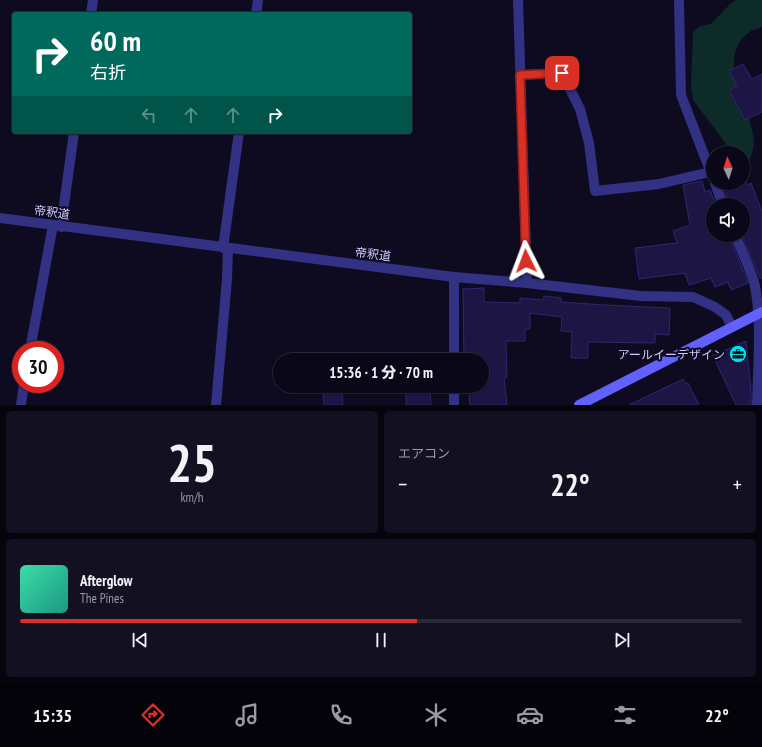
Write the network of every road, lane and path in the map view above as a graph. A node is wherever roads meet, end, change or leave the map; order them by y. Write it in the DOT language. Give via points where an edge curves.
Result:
graph roads {
  1 [pos="93,0"];
  2 [pos="258,0"];
  3 [pos="518,0"];
  4 [pos="679,0"];
  5 [pos="91,12"];
  6 [pos="256,12"];
  7 [pos="520,75"];
  8 [pos="74,134"];
  9 [pos="239,134"];
  10 [pos="706,159"];
  11 [pos="706,176"];
  12 [pos="0,218"];
  13 [pos="57,226"];
  14 [pos="738,242"];
  15 [pos="225,248"];
  16 [pos="454,277"];
  17 [pos="527,283"];
  18 [pos="761,313"];
  19 [pos="732,327"];
  20 [pos="32,341"];
  21 [pos="454,353"];
  22 [pos="22,393"];
  23 [pos="454,393"];
  24 [pos="20,405"];
  25 [pos="216,405"];
  26 [pos="454,405"];
  27 [pos="579,405"];
  28 [pos="757,405"];
  1 -- 5 [label="street"];
  2 -- 6 [label="street"];
  3 -- 7 [label="street"];
  4 -- 10 [label="street" via="682,95"];
  7 -- 11 [label="street" via="562,73 580,109 589,143 595,191"];
  7 -- 17 [label="street"];
  8 -- 13 [label="street"];
  9 -- 15 [label="street"];
  12 -- 13 [label="street, 帝釈道"];
  13 -- 15 [label="street, 帝釈道"];
  13 -- 20 [label="street"];
  14 -- 18 [label="street" via="755,286"];
  15 -- 16 [label="street, 帝釈道"];
  15 -- 25 [label="street" via="228,279"];
  16 -- 17 [label="street, 帝釈道"];
  16 -- 21 [label="street"];
  17 -- 19 [label="street, 帝釈道" via="641,296 693,297 726,315"];
  18 -- 19 [label="main road"];
  18 -- 28 [label="street"];
  19 -- 27 [label="main road"];
  22 -- 24 [label="street"];
  23 -- 26 [label="street"];
}
